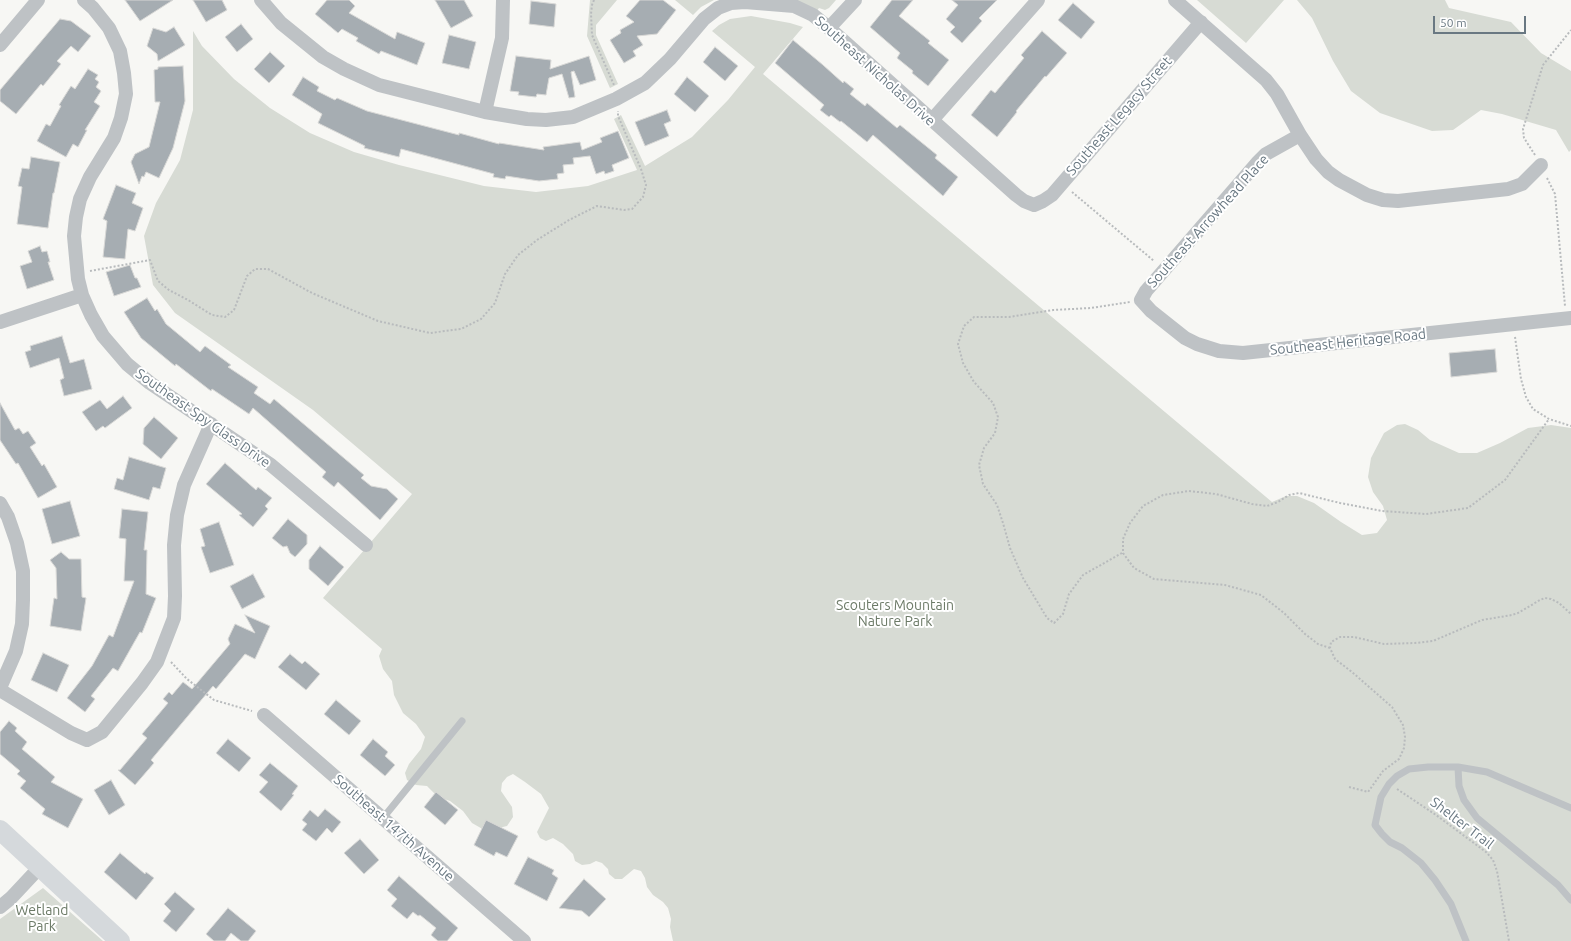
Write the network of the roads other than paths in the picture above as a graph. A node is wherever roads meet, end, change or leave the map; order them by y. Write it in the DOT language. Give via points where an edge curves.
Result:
graph roads {
  1 [pos="38,0"];
  2 [pos="84,0"];
  3 [pos="503,0"];
  4 [pos="855,0"];
  5 [pos="1038,0"];
  6 [pos="1175,0"];
  7 [pos="265,1"];
  8 [pos="1201,22"];
  9 [pos="830,28"];
  10 [pos="0,45"];
  11 [pos="485,112"];
  12 [pos="932,120"];
  13 [pos="1300,135"];
  14 [pos="1540,165"];
  15 [pos="1034,205"];
  16 [pos="82,295"];
  17 [pos="1141,300"];
  18 [pos="1568,318"];
  19 [pos="0,322"];
  20 [pos="211,424"];
  21 [pos="0,503"];
  22 [pos="366,545"];
  23 [pos="0,689"];
  24 [pos="264,715"];
  25 [pos="462,721"];
  26 [pos="1458,767"];
  27 [pos="1571,808"];
  28 [pos="383,818"];
  29 [pos="0,830"];
  30 [pos="40,867"];
  31 [pos="1571,900"];
  32 [pos="0,907"];
  33 [pos="120,941"];
  34 [pos="524,941"];
  35 [pos="1466,941"];
  1 -- 10 [label="street"];
  2 -- 16 [label="street, Southeast Spy Glass Drive" via="109,28 120,51 126,94 114,138 90,177 80,199 76,217 74,236"];
  3 -- 11 [label="street" via="502,38"];
  4 -- 9 [label="street"];
  5 -- 12 [label="street"];
  6 -- 8 [label="street"];
  7 -- 11 [label="street, Southeast Nicholas Drive" via="281,23 322,57 344,69 379,85"];
  8 -- 13 [label="street" via="1266,80"];
  8 -- 15 [label="street, Southeast Legacy Street" via="1052,195"];
  9 -- 11 [label="street, Southeast Nicholas Drive" via="813,15 794,6 731,3 718,8 704,19 670,59 645,83 616,99 573,117 546,120"];
  9 -- 12 [label="street, Southeast Nicholas Drive"];
  12 -- 15 [label="street, Southeast Nicholas Drive" via="1016,195"];
  13 -- 14 [label="street" via="1316,159 1339,180 1367,195 1383,200 1508,189 1522,184"];
  13 -- 17 [label="street, Southeast Arrowhead Place" via="1266,154 1257,163"];
  16 -- 19 [label="street"];
  16 -- 20 [label="street, Southeast Spy Glass Drive" via="103,336 127,364 150,383"];
  17 -- 18 [label="street, Southeast Heritage Road" via="1185,338 1219,351 1243,353"];
  20 -- 22 [label="street, Southeast Spy Glass Drive" via="271,465"];
  20 -- 23 [label="street" via="184,485 177,515 174,545 174,618 156,662 142,683 102,732 88,740 71,733"];
  21 -- 23 [label="street" via="17,542 23,571 22,624 16,651"];
  24 -- 28 [label="street, Southeast 147th Avenue"];
  25 -- 28 [label="lane"];
  26 -- 27 [label="lane" via="1488,772"];
  26 -- 31 [label="lane" via="1464,800 1477,818 1558,885"];
  26 -- 35 [label="lane" via="1428,767 1409,770 1398,776 1381,797 1375,825 1390,842 1420,863 1435,880 1451,904"];
  28 -- 34 [label="street, Southeast 147th Avenue"];
  29 -- 30 [label="street"];
  30 -- 32 [label="street"];
  30 -- 33 [label="street"];
}
